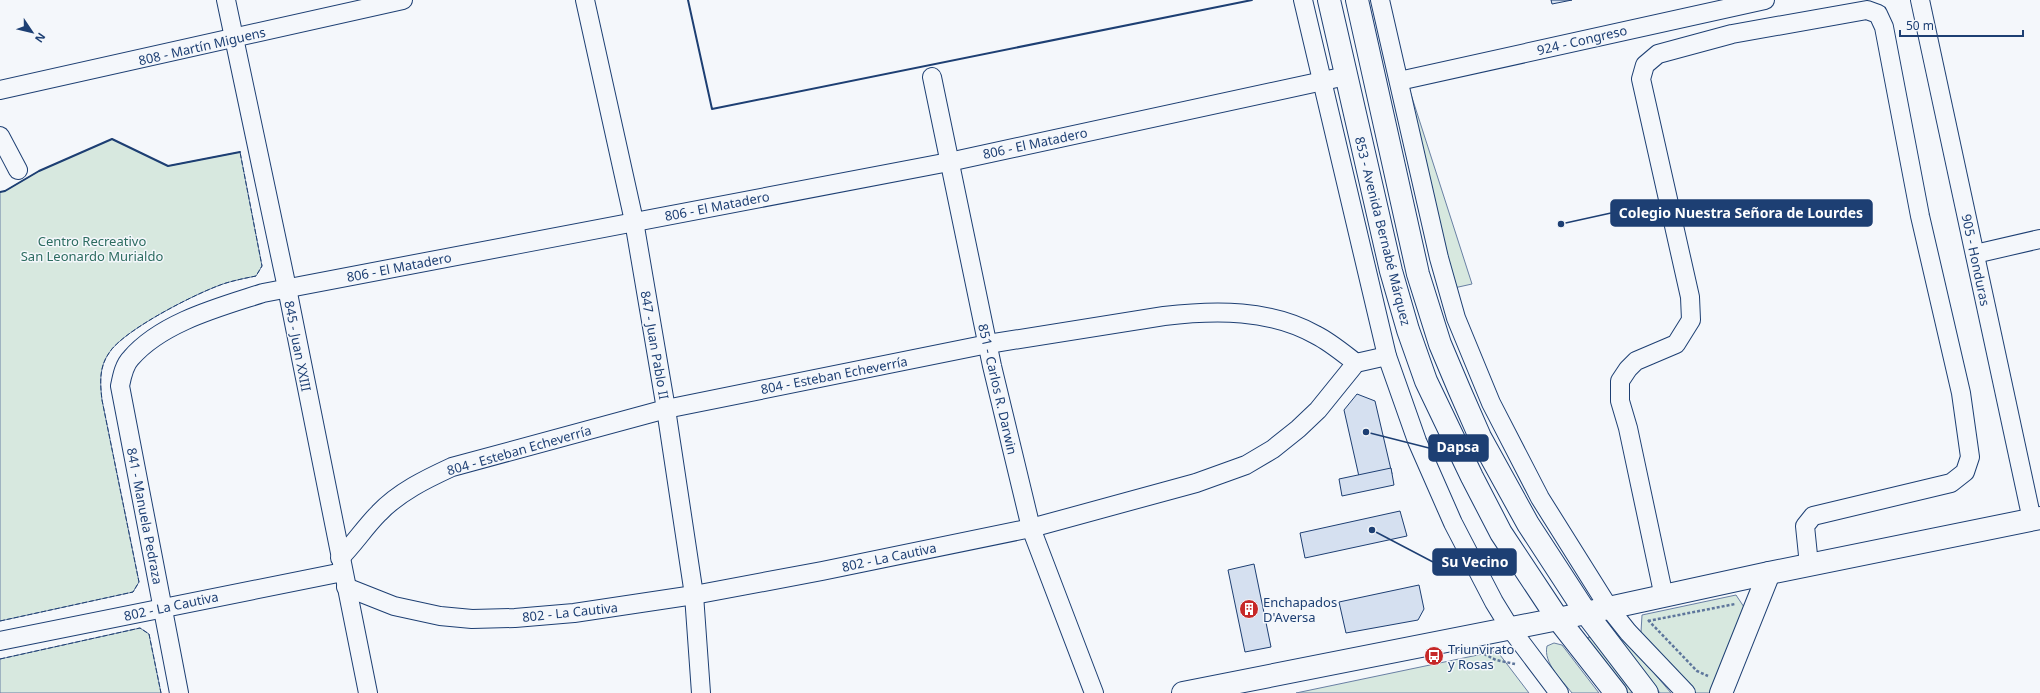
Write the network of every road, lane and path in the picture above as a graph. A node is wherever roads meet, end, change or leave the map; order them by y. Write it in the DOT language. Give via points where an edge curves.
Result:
graph roads {
  1 [pos="226,0"];
  2 [pos="403,0"];
  3 [pos="585,0"];
  4 [pos="1304,0"];
  5 [pos="1329,0"];
  6 [pos="1357,0"];
  7 [pos="1380,0"];
  8 [pos="1765,0"];
  9 [pos="1920,0"];
  10 [pos="1726,4"];
  11 [pos="234,39"];
  12 [pos="932,76"];
  13 [pos="1346,76"];
  14 [pos="1321,80"];
  15 [pos="1398,81"];
  16 [pos="0,90"];
  17 [pos="0,136"];
  18 [pos="949,162"];
  19 [pos="18,170"];
  20 [pos="634,222"];
  21 [pos="2040,239"];
  22 [pos="1975,254"];
  23 [pos="287,288"];
  24 [pos="988,344"];
  25 [pos="1387,356"];
  26 [pos="1356,363"];
  27 [pos="120,386"];
  28 [pos="666,409"];
  29 [pos="2036,519"];
  30 [pos="1030,528"];
  31 [pos="1809,565"];
  32 [pos="343,573"];
  33 [pos="1769,573"];
  34 [pos="694,595"];
  35 [pos="1664,597"];
  36 [pos="1633,603"];
  37 [pos="162,608"];
  38 [pos="1609,608"];
  39 [pos="1586,613"];
  40 [pos="1558,619"];
  41 [pos="1510,628"];
  42 [pos="0,641"];
  43 [pos="1723,688"];
  44 [pos="179,693"];
  45 [pos="368,693"];
  46 [pos="701,693"];
  47 [pos="1094,693"];
  48 [pos="1183,693"];
  49 [pos="1559,693"];
  50 [pos="1616,693"];
  51 [pos="1647,693"];
  52 [pos="1686,693"];
  1 -- 11 [label="street, 845 - Juan XXIII"];
  2 -- 11 [label="street, 808 - Martín Miguens"];
  3 -- 20 [label="street, 847 - Juan Pablo II"];
  4 -- 14 [label="street, 853 - Avenida Bernabé Márquez"];
  5 -- 13 [label="main road, 853 - Avenida Bernabé Márquez"];
  6 -- 39 [label="main road, 853 - Avenida Bernabé Márquez" via="1418,274 1440,344 1480,437 1502,478 1528,524"];
  7 -- 15 [label="street"];
  8 -- 10 [label="street, 924 - Congreso"];
  9 -- 22 [label="street, 905 - Honduras"];
  10 -- 15 [label="street, 924 - Congreso"];
  11 -- 16 [label="street, 808 - Martín Miguens"];
  11 -- 23 [label="street, 845 - Juan XXIII"];
  12 -- 18 [label="street, 851 - Carlos R. Darwin"];
  13 -- 14 [label="street, 806 - El Matadero"];
  13 -- 40 [label="main road, 853 - Avenida Bernabé Márquez" via="1391,271 1426,380 1468,470 1501,532"];
  14 -- 18 [label="street, 806 - El Matadero"];
  14 -- 25 [label="street, 853 - Avenida Bernabé Márquez"];
  15 -- 38 [label="street" via="1439,258 1456,318 1473,361 1491,403 1540,498"];
  17 -- 19 [label="street"];
  18 -- 20 [label="street, 806 - El Matadero"];
  18 -- 24 [label="street, 851 - Carlos R. Darwin"];
  20 -- 23 [label="street, 806 - El Matadero"];
  20 -- 28 [label="street, 847 - Juan Pablo II"];
  21 -- 22 [label="street"];
  22 -- 29 [label="street, 905 - Honduras"];
  23 -- 27 [label="street, 806 - El Matadero" via="204,312 179,324 152,340 131,358 123,372"];
  23 -- 32 [label="street, 845 - Juan XXIII"];
  24 -- 26 [label="street, 804 - Esteban Echeverría" via="1164,316 1234,313 1279,320 1300,327 1317,335"];
  24 -- 28 [label="street, 804 - Esteban Echeverría"];
  24 -- 30 [label="street, 851 - Carlos R. Darwin"];
  25 -- 26 [label="street"];
  25 -- 41 [label="street, 853 - Avenida Bernabé Márquez" via="1417,440 1453,523 1472,564"];
  26 -- 30 [label="street, 802 - La Cautiva" via="1318,410 1298,429 1273,450 1246,465 1196,483"];
  27 -- 37 [label="street, 841 - Manuela Pedraza"];
  28 -- 32 [label="street, 804 - Esteban Echeverría" via="452,467 431,477 380,511"];
  28 -- 34 [label="street, 847 - Juan Pablo II"];
  29 -- 31 [label="main road"];
  30 -- 34 [label="street, 802 - La Cautiva"];
  30 -- 47 [label="street, 851 - Carlos R. Darwin"];
  31 -- 33 [label="main road"];
  31 -- 35 [label="street" via="1805,526 1813,516 1951,483 1965,472 1970,456 1961,394 1920,216 1884,26 1878,14 1867,10 1732,34 1658,54 1646,65 1641,79 1690,297 1691,320 1676,344 1636,361 1620,381 1620,401"];
  32 -- 34 [label="street, 802 - La Cautiva" via="365,596 412,612 472,619 574,613"];
  32 -- 37 [label="street, 802 - La Cautiva"];
  32 -- 45 [label="street, 845 - Juan XXIII"];
  33 -- 35 [label="main road"];
  33 -- 43 [label="main road"];
  34 -- 46 [label="street, 847 - Juan Pablo II"];
  35 -- 36 [label="main road"];
  36 -- 38 [label="main road"];
  36 -- 43 [label="path" via="1697,672"];
  37 -- 42 [label="street, 802 - La Cautiva"];
  37 -- 44 [label="street, 841 - Manuela Pedraza"];
  38 -- 39 [label="main road"];
  38 -- 52 [label="street" via="1628,632"];
  39 -- 40 [label="main road"];
  39 -- 51 [label="main road, 853 - Avenida Bernabé Márquez"];
  40 -- 41 [label="main road"];
  40 -- 50 [label="main road, 853 - Avenida Bernabé Márquez"];
  41 -- 48 [label="main road"];
  41 -- 49 [label="street, 853 - Avenida Bernabé Márquez"];
}
